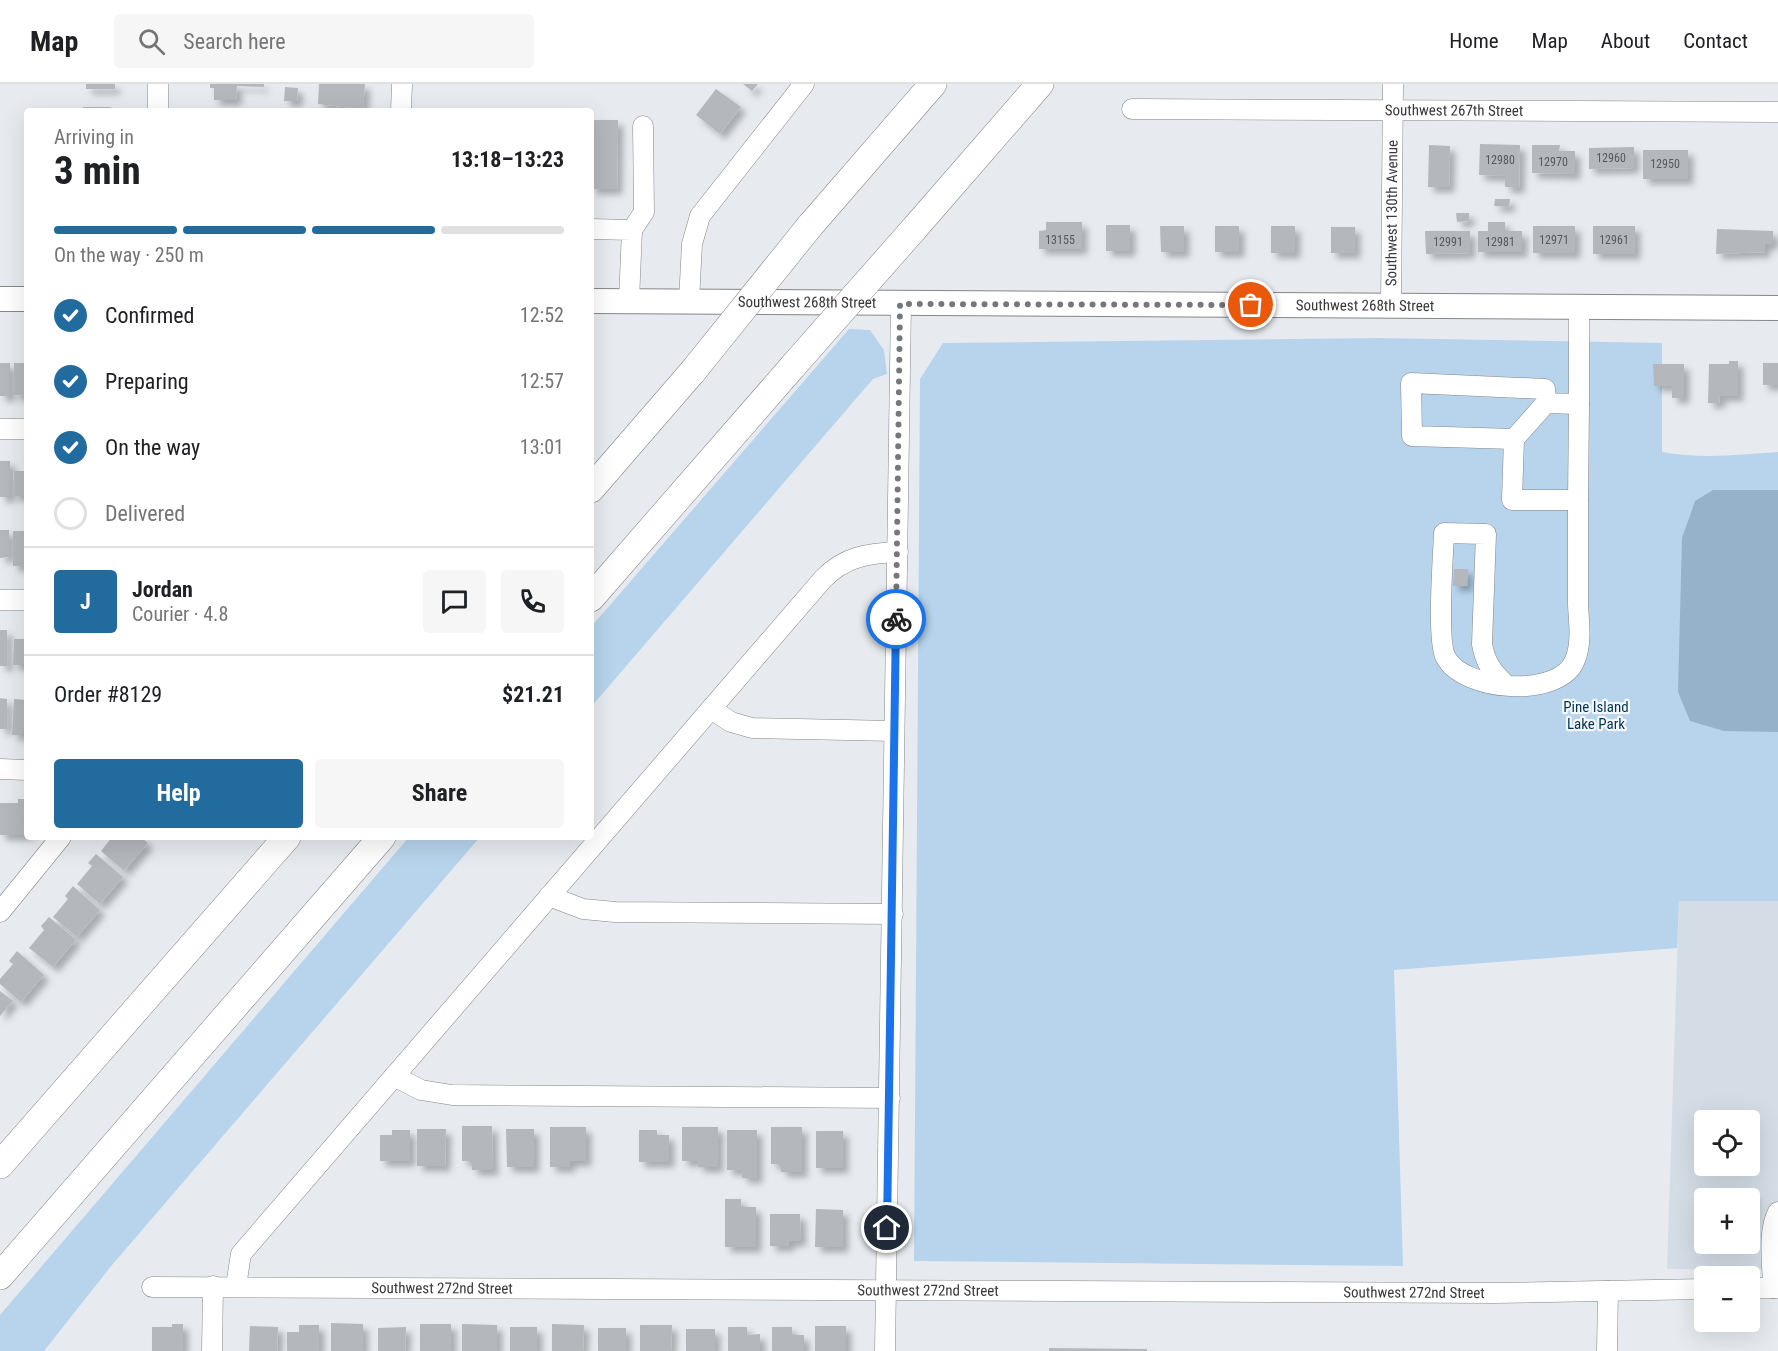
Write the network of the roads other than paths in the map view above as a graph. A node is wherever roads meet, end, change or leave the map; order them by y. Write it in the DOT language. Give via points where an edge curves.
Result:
graph roads {
  1 [pos="158,84"];
  2 [pos="402,84"];
  3 [pos="804,84"];
  4 [pos="933,84"];
  5 [pos="1040,84"];
  6 [pos="1393,84"];
  7 [pos="158,108"];
  8 [pos="401,108"];
  9 [pos="1132,109"];
  10 [pos="1392,110"];
  11 [pos="1778,112"];
  12 [pos="644,126"];
  13 [pos="594,229"];
  14 [pos="632,230"];
  15 [pos="24,298"];
  16 [pos="0,299"];
  17 [pos="594,301"];
  18 [pos="629,301"];
  19 [pos="689,301"];
  20 [pos="900,304"];
  21 [pos="1391,306"];
  22 [pos="1579,307"];
  23 [pos="1778,308"];
  24 [pos="1546,403"];
  25 [pos="1579,404"];
  26 [pos="0,429"];
  27 [pos="24,429"];
  28 [pos="1514,439"];
  29 [pos="594,486"];
  30 [pos="1578,500"];
  31 [pos="898,552"];
  32 [pos="594,595"];
  33 [pos="0,600"];
  34 [pos="24,600"];
  35 [pos="1505,684"];
  36 [pos="711,709"];
  37 [pos="894,731"];
  38 [pos="0,769"];
  39 [pos="24,770"];
  40 [pos="60,840"];
  41 [pos="284,840"];
  42 [pos="379,840"];
  43 [pos="549,896"];
  44 [pos="0,912"];
  45 [pos="892,914"];
  46 [pos="394,1076"];
  47 [pos="890,1098"];
  48 [pos="45,1114"];
  49 [pos="0,1150"];
  50 [pos="0,1165"];
  51 [pos="1778,1212"];
  52 [pos="1775,1242"];
  53 [pos="0,1276"];
  54 [pos="213,1286"];
  55 [pos="236,1286"];
  56 [pos="152,1287"];
  57 [pos="1775,1288"];
  58 [pos="885,1289"];
  59 [pos="1694,1289"];
  60 [pos="1608,1291"];
  61 [pos="212,1351"];
  62 [pos="885,1351"];
  63 [pos="1607,1351"];
  1 -- 7 [label="street"];
  2 -- 8 [label="street"];
  3 -- 19 [label="street" via="700,216 692,244"];
  4 -- 29 [label="highway, bridge" via="808,226 694,370"];
  5 -- 32 [label="highway, bridge"];
  6 -- 10 [label="street, Southwest 130th Avenue"];
  9 -- 10 [label="street, Southwest 267th Street"];
  10 -- 11 [label="street, Southwest 267th Street"];
  10 -- 21 [label="street, Southwest 130th Avenue"];
  12 -- 14 [label="street" via="644,212"];
  13 -- 14 [label="street"];
  14 -- 18 [label="street"];
  15 -- 16 [label="main road"];
  17 -- 18 [label="main road, Southwest 268th Street"];
  18 -- 19 [label="main road, Southwest 268th Street"];
  19 -- 20 [label="main road, Southwest 268th Street"];
  20 -- 21 [label="main road, Southwest 268th Street"];
  20 -- 31 [label="street"];
  21 -- 22 [label="main road, Southwest 268th Street"];
  22 -- 23 [label="main road, Southwest 268th Street"];
  22 -- 25 [label="street"];
  24 -- 25 [label="street"];
  24 -- 28 [label="street"];
  24 -- 28 [label="street" via="1545,389 1411,383 1412,436"];
  25 -- 30 [label="street"];
  26 -- 27 [label="street"];
  28 -- 30 [label="street" via="1512,500"];
  30 -- 35 [label="street" via="1579,649 1575,662 1560,680"];
  31 -- 36 [label="street" via="864,554 828,574"];
  31 -- 37 [label="street"];
  33 -- 34 [label="street"];
  35 -- 35 [label="street" via="1491,671 1482,644 1486,534 1444,532 1443,650 1455,670 1470,679"];
  36 -- 37 [label="street" via="731,722 752,728"];
  36 -- 43 [label="street"];
  37 -- 45 [label="street"];
  38 -- 39 [label="street"];
  40 -- 44 [label="street"];
  41 -- 48 [label="highway"];
  42 -- 53 [label="highway"];
  43 -- 45 [label="street" via="583,909 615,912"];
  43 -- 46 [label="street"];
  45 -- 47 [label="street"];
  46 -- 47 [label="street" via="421,1090 458,1096"];
  46 -- 55 [label="street" via="241,1254"];
  47 -- 58 [label="street"];
  48 -- 49 [label="highway"];
  48 -- 50 [label="highway"];
  51 -- 52 [label="street"];
  52 -- 57 [label="street"];
  54 -- 55 [label="street, Southwest 272nd Street"];
  54 -- 56 [label="street, Southwest 272nd Street"];
  54 -- 61 [label="street"];
  55 -- 58 [label="street, Southwest 272nd Street"];
  58 -- 60 [label="street, Southwest 272nd Street"];
  58 -- 62 [label="street"];
  59 -- 60 [label="street, Southwest 272nd Street"];
  60 -- 63 [label="street"];
}
